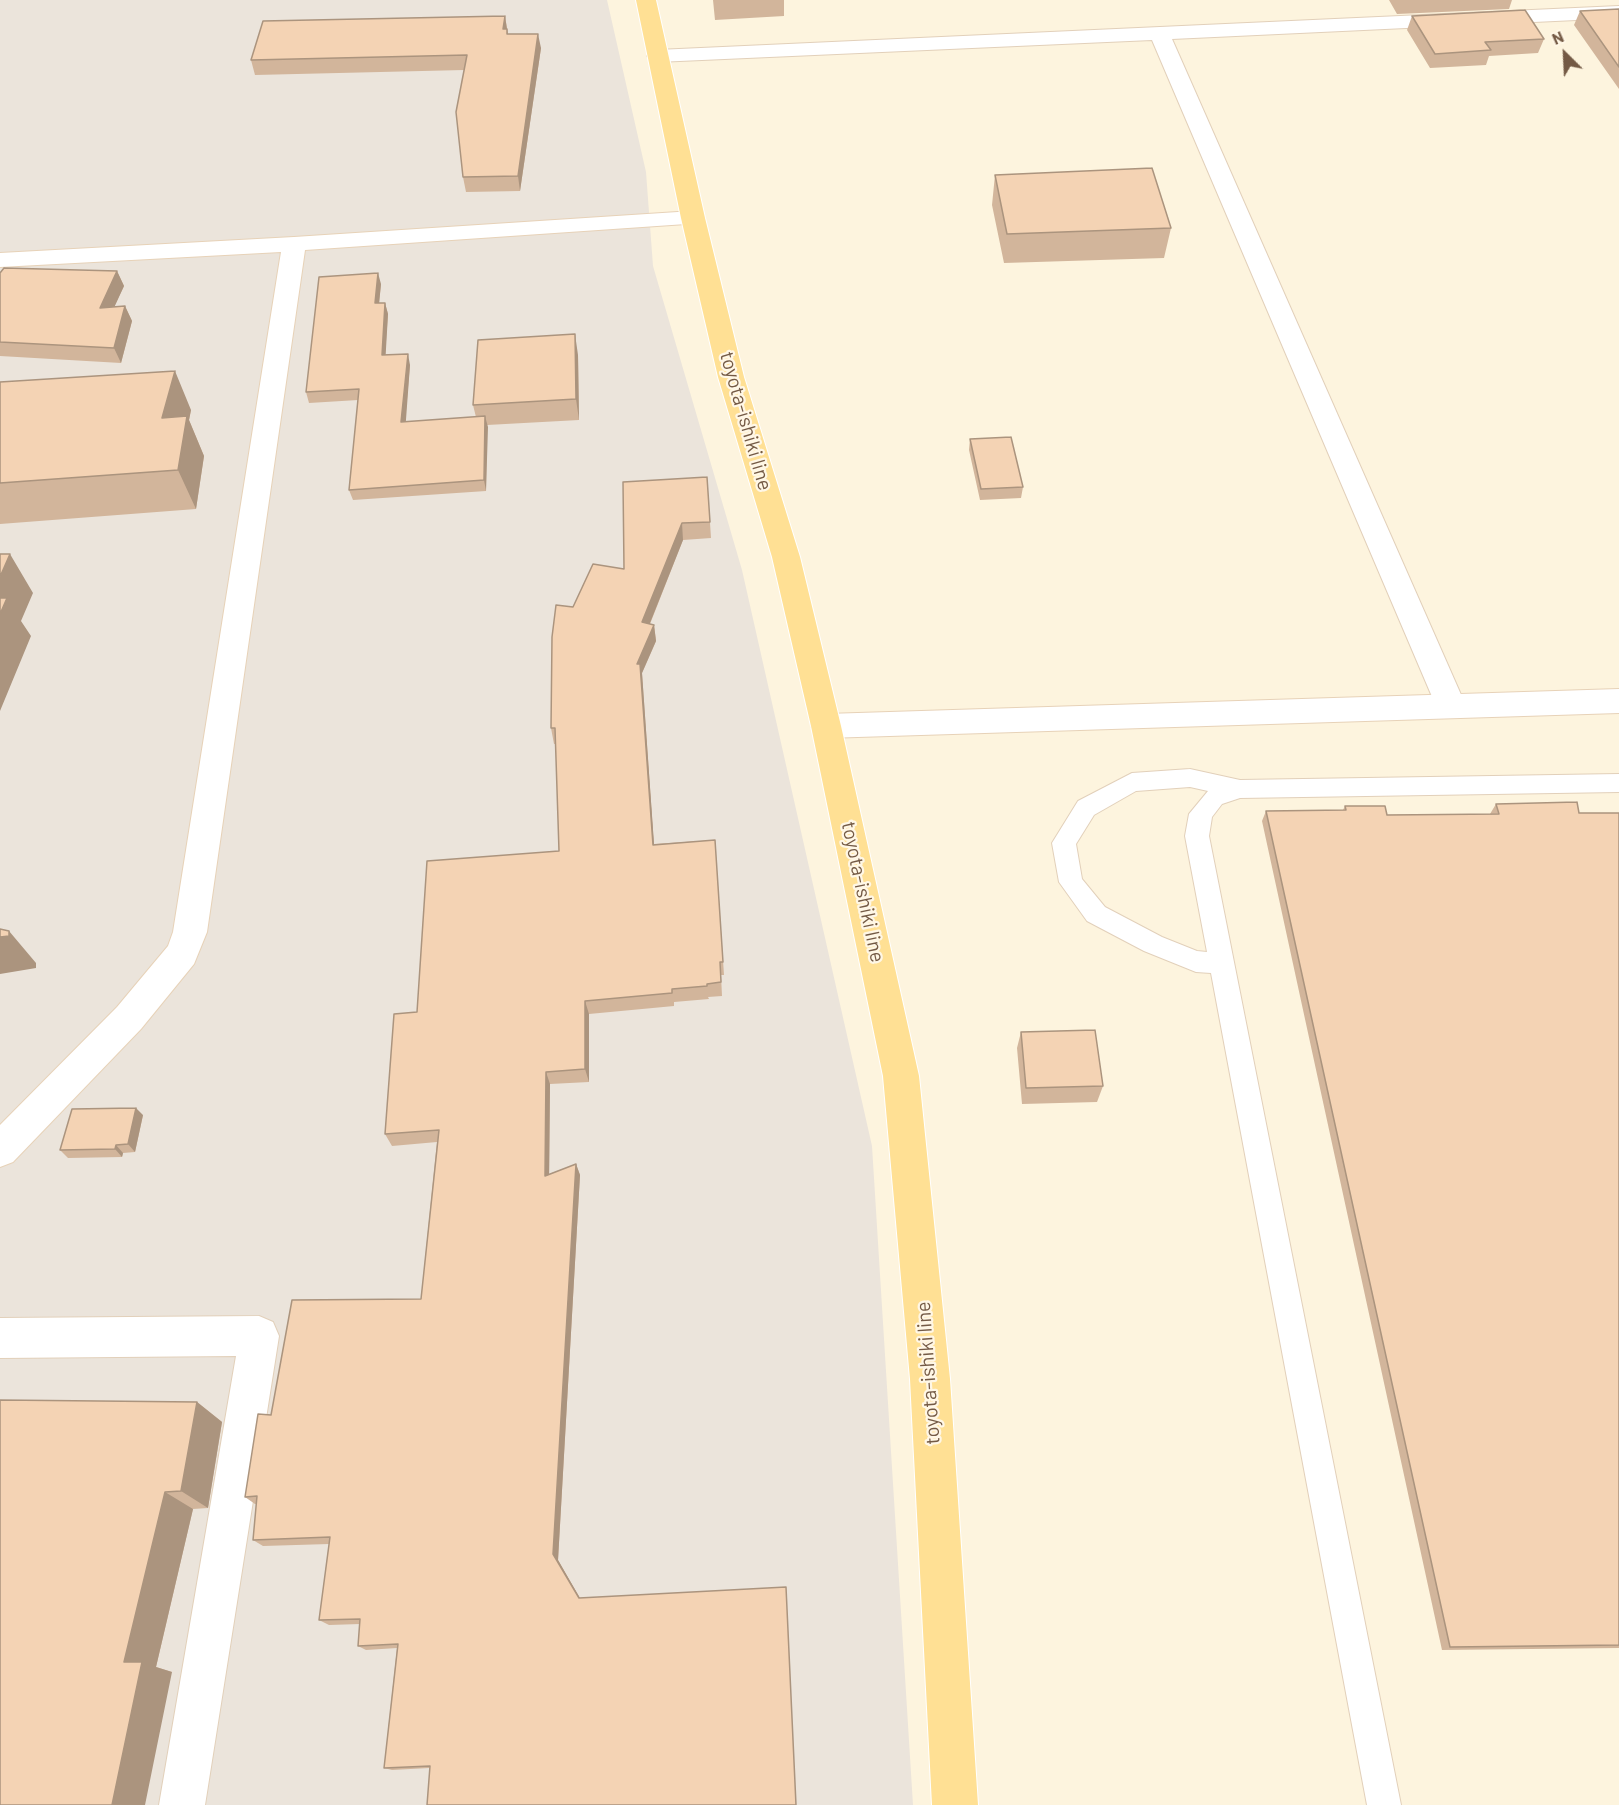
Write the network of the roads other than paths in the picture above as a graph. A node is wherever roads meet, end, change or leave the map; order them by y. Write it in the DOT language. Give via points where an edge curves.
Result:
graph roads {
  1 [pos="646,0"];
  2 [pos="1619,12"];
  3 [pos="1160,34"];
  4 [pos="657,56"];
  5 [pos="693,218"];
  6 [pos="294,244"];
  7 [pos="0,260"];
  8 [pos="1619,701"];
  9 [pos="1451,706"];
  10 [pos="826,726"];
  11 [pos="1619,783"];
  12 [pos="1240,789"];
  13 [pos="1222,964"];
  14 [pos="0,1150"];
  15 [pos="0,1338"];
  16 [pos="182,1805"];
  17 [pos="955,1805"];
  18 [pos="1384,1805"];
  1 -- 4 [label="main road, toyota-ishiki line"];
  2 -- 3 [label="street"];
  3 -- 4 [label="street"];
  3 -- 9 [label="street"];
  4 -- 5 [label="main road, toyota-ishiki line"];
  5 -- 6 [label="street"];
  5 -- 10 [label="main road, toyota-ishiki line" via="731,377 786,557"];
  6 -- 7 [label="street"];
  6 -- 14 [label="street" via="190,932 182,954 129,1018"];
  8 -- 9 [label="street"];
  9 -- 10 [label="street"];
  10 -- 17 [label="main road, toyota-ishiki line" via="901,1076 930,1379"];
  11 -- 12 [label="lane"];
  12 -- 13 [label="lane" via="1214,798 1201,814 1197,836"];
  12 -- 13 [label="lane" via="1190,778 1131,782 1086,808 1064,843 1071,882 1096,914 1196,961"];
  13 -- 18 [label="lane"];
  15 -- 16 [label="street" via="258,1336"];
}
